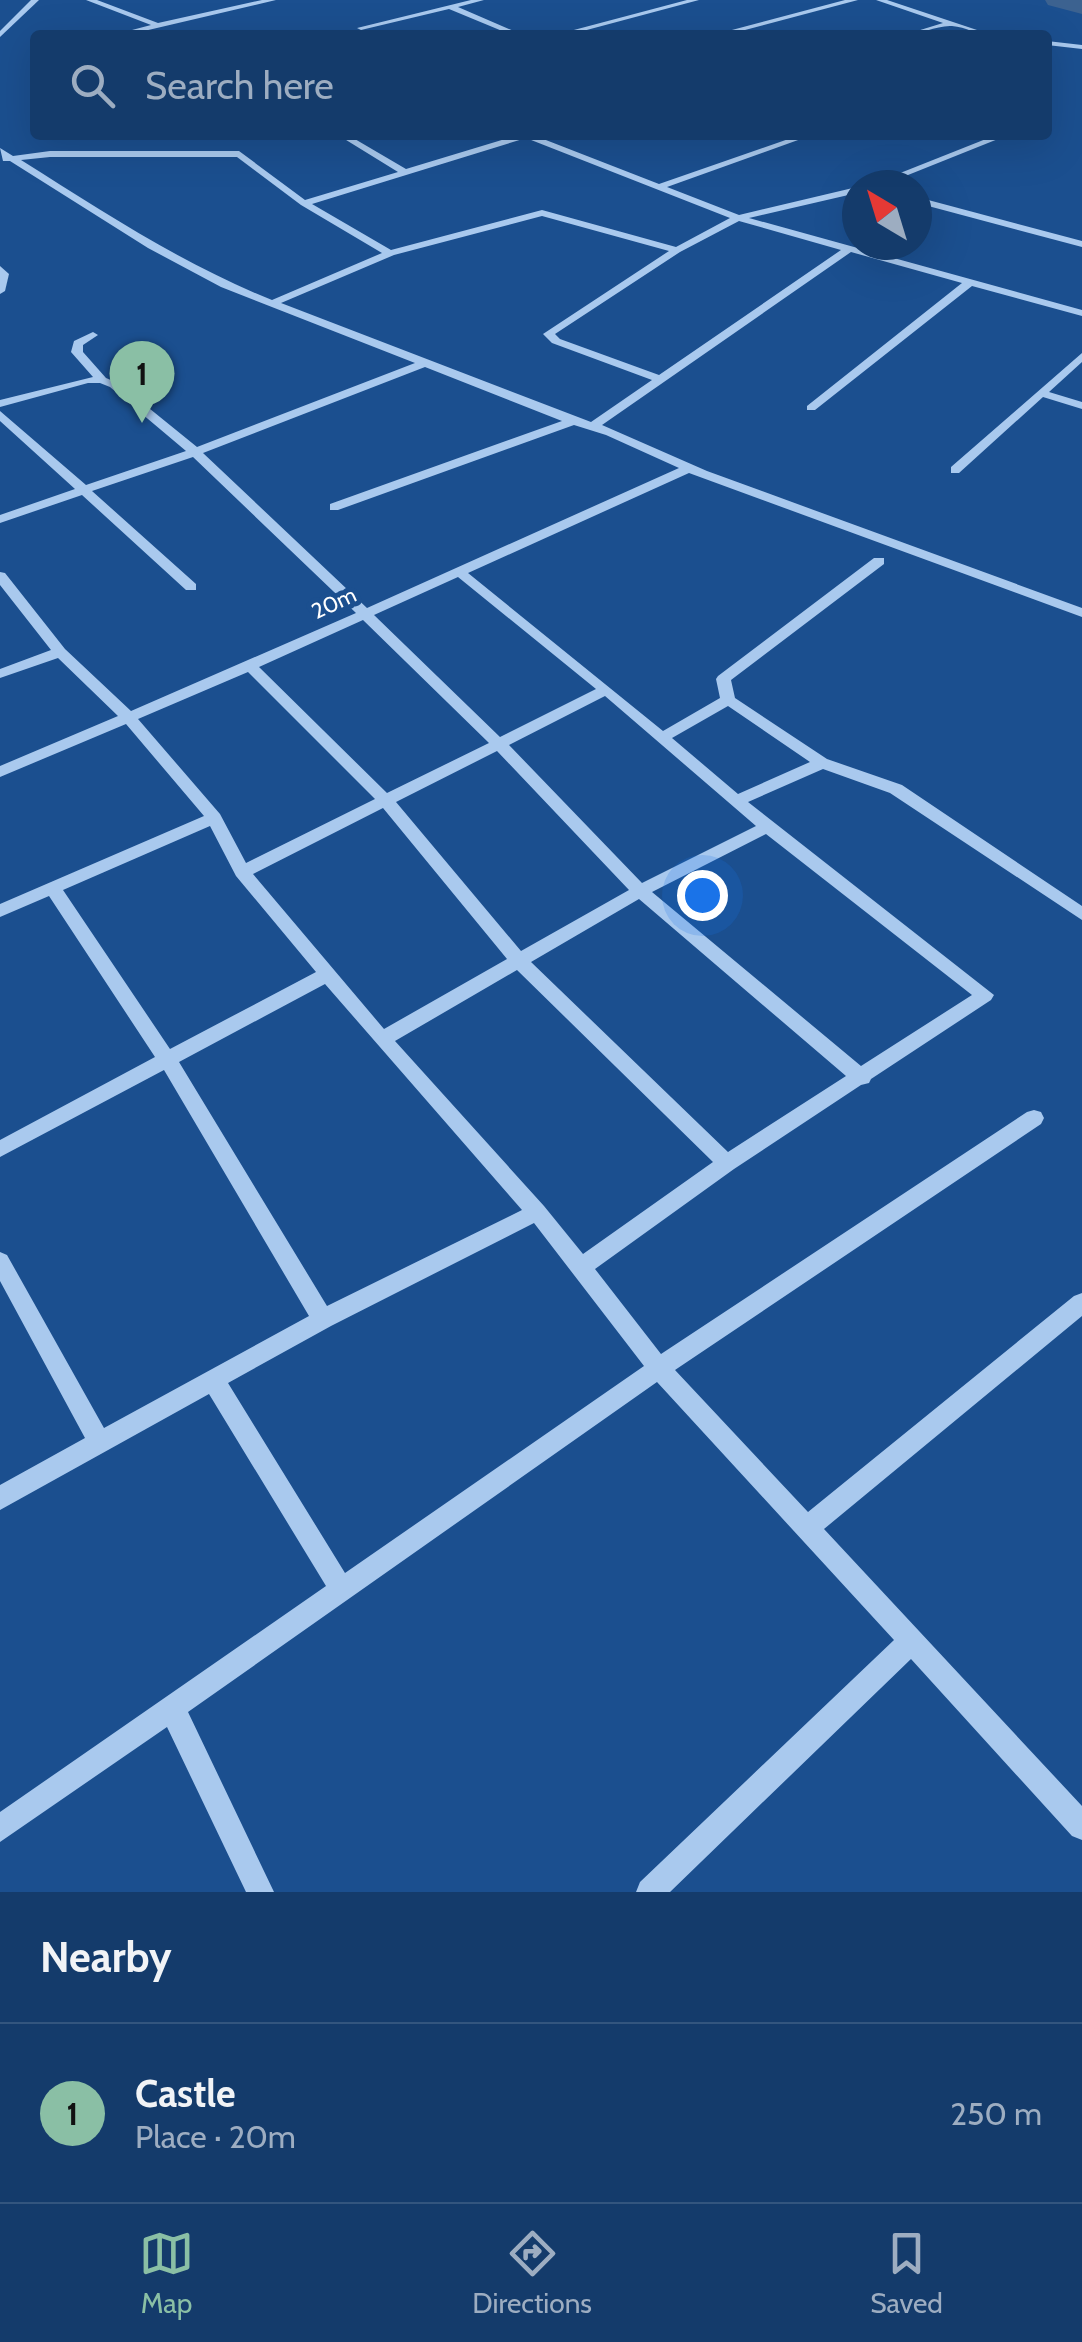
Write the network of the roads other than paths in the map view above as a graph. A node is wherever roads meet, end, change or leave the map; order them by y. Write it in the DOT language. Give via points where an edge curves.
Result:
graph roads {
  1 [pos="35,0"];
  2 [pos="90,0"];
  3 [pos="272,0"];
  4 [pos="435,0"];
  5 [pos="480,0"];
  6 [pos="695,0"];
  7 [pos="854,0"];
  8 [pos="880,0"];
  9 [pos="451,7"];
  10 [pos="951,23"];
  11 [pos="156,25"];
  12 [pos="361,28"];
  13 [pos="136,30"];
  14 [pos="507,30"];
  15 [pos="578,30"];
  16 [pos="737,30"];
  17 [pos="926,30"];
  18 [pos="973,30"];
  19 [pos="0,35"];
  20 [pos="1052,44"];
  21 [pos="1082,47"];
  22 [pos="351,140"];
  23 [pos="510,140"];
  24 [pos="538,140"];
  25 [pos="794,140"];
  26 [pos="991,140"];
  27 [pos="4,156"];
  28 [pos="914,170"];
  29 [pos="405,172"];
  30 [pos="656,188"];
  31 [pos="842,194"];
  32 [pos="304,202"];
  33 [pos="932,204"];
  34 [pos="738,218"];
  35 [pos="1082,244"];
  36 [pos="842,246"];
  37 [pos="677,250"];
  38 [pos="390,253"];
  39 [pos="842,254"];
  40 [pos="892,260"];
  41 [pos="0,268"];
  42 [pos="969,282"];
  43 [pos="0,291"];
  44 [pos="270,304"];
  45 [pos="1082,312"];
  46 [pos="93,335"];
  47 [pos="1082,356"];
  48 [pos="428,362"];
  49 [pos="102,380"];
  50 [pos="660,380"];
  51 [pos="1040,393"];
  52 [pos="0,404"];
  53 [pos="1082,406"];
  54 [pos="811,408"];
  55 [pos="0,415"];
  56 [pos="573,421"];
  57 [pos="594,425"];
  58 [pos="195,452"];
  59 [pos="685,470"];
  60 [pos="954,470"];
  61 [pos="82,490"];
  62 [pos="334,507"];
  63 [pos="0,519"];
  64 [pos="879,561"];
  65 [pos="458,571"];
  66 [pos="0,576"];
  67 [pos="191,588"];
  68 [pos="365,614"];
  69 [pos="1082,614"];
  70 [pos="60,652"];
  71 [pos="250,666"];
  72 [pos="0,674"];
  73 [pos="606,690"];
  74 [pos="728,700"];
  75 [pos="130,718"];
  76 [pos="662,737"];
  77 [pos="498,742"];
  78 [pos="822,763"];
  79 [pos="0,772"];
  80 [pos="738,800"];
  81 [pos="386,802"];
  82 [pos="214,818"];
  83 [pos="767,828"];
  84 [pos="242,872"];
  85 [pos="53,889"];
  86 [pos="640,890"];
  87 [pos="0,911"];
  88 [pos="1082,914"];
  89 [pos="517,959"];
  90 [pos="328,974"];
  91 [pos="382,1039"];
  92 [pos="168,1061"];
  93 [pos="862,1078"];
  94 [pos="1034,1118"];
  95 [pos="1,1146"];
  96 [pos="728,1163"];
  97 [pos="537,1212"];
  98 [pos="0,1261"];
  99 [pos="580,1268"];
  100 [pos="1082,1303"];
  101 [pos="324,1319"];
  102 [pos="659,1368"];
  103 [pos="214,1381"];
  104 [pos="100,1443"];
  105 [pos="0,1498"];
  106 [pos="807,1528"];
  107 [pos="342,1590"];
  108 [pos="911,1640"];
  109 [pos="172,1708"];
  110 [pos="1082,1826"];
  111 [pos="0,1828"];
  112 [pos="260,1892"];
  113 [pos="650,1892"];
  1 -- 19 [label="street"];
  2 -- 11 [label="street"];
  3 -- 11 [label="street"];
  4 -- 9 [label="street"];
  5 -- 9 [label="street"];
  6 -- 15 [label="street"];
  7 -- 16 [label="street"];
  8 -- 10 [label="street"];
  9 -- 12 [label="street"];
  9 -- 14 [label="street"];
  10 -- 17 [label="street"];
  10 -- 18 [label="street"];
  11 -- 13 [label="street"];
  20 -- 21 [label="street"];
  22 -- 29 [label="street"];
  23 -- 29 [label="street"];
  24 -- 30 [label="street"];
  25 -- 30 [label="street"];
  26 -- 28 [label="street"];
  27 -- 32 [label="street" via="239,154"];
  27 -- 44 [label="street" via="150,246"];
  29 -- 32 [label="street"];
  30 -- 34 [label="street"];
  31 -- 34 [label="street"];
  32 -- 38 [label="street"];
  33 -- 35 [label="street"];
  34 -- 36 [label="street"];
  34 -- 37 [label="street"];
  37 -- 38 [label="street" via="542,213"];
  37 -- 50 [label="street" via="548,334"];
  38 -- 44 [label="street"];
  39 -- 50 [label="street"];
  40 -- 42 [label="street"];
  41 -- 43 [label="street"];
  42 -- 45 [label="street"];
  42 -- 54 [label="street"];
  44 -- 48 [label="street"];
  46 -- 49 [label="street" via="78,342 77,352"];
  47 -- 51 [label="street"];
  48 -- 56 [label="street"];
  48 -- 58 [label="street"];
  49 -- 52 [label="street"];
  49 -- 58 [label="street"];
  50 -- 57 [label="street"];
  51 -- 53 [label="street"];
  51 -- 60 [label="street"];
  55 -- 61 [label="street"];
  56 -- 57 [label="street"];
  56 -- 62 [label="street"];
  57 -- 59 [label="street"];
  58 -- 61 [label="street"];
  58 -- 68 [label="street"];
  59 -- 65 [label="street, 20m"];
  59 -- 69 [label="street"];
  61 -- 63 [label="street"];
  61 -- 67 [label="street"];
  64 -- 74 [label="street" via="724,679"];
  65 -- 68 [label="street, 20m"];
  65 -- 73 [label="street"];
  66 -- 70 [label="street"];
  68 -- 71 [label="street, 20m"];
  68 -- 77 [label="street"];
  70 -- 72 [label="street"];
  70 -- 75 [label="street"];
  71 -- 75 [label="street, 20m"];
  71 -- 81 [label="street"];
  73 -- 76 [label="street"];
  73 -- 77 [label="street"];
  74 -- 76 [label="street"];
  74 -- 78 [label="street"];
  75 -- 79 [label="street, 20m"];
  75 -- 82 [label="street"];
  76 -- 80 [label="street"];
  77 -- 81 [label="street"];
  77 -- 86 [label="street"];
  78 -- 80 [label="street"];
  78 -- 88 [label="street" via="896,789"];
  80 -- 83 [label="street"];
  81 -- 84 [label="street"];
  81 -- 89 [label="street"];
  82 -- 84 [label="street"];
  82 -- 85 [label="street"];
  83 -- 86 [label="street"];
  83 -- 93 [label="street" via="985,995"];
  84 -- 90 [label="street"];
  85 -- 87 [label="street"];
  85 -- 92 [label="street"];
  86 -- 89 [label="street"];
  86 -- 93 [label="street"];
  89 -- 91 [label="street"];
  89 -- 96 [label="street"];
  90 -- 91 [label="street"];
  90 -- 92 [label="street"];
  91 -- 97 [label="street"];
  92 -- 95 [label="street"];
  92 -- 101 [label="street"];
  93 -- 96 [label="street"];
  94 -- 102 [label="street"];
  96 -- 99 [label="street"];
  97 -- 99 [label="street"];
  97 -- 101 [label="street"];
  98 -- 104 [label="street"];
  99 -- 102 [label="street"];
  100 -- 106 [label="street"];
  101 -- 103 [label="street"];
  102 -- 106 [label="street"];
  102 -- 107 [label="street"];
  103 -- 104 [label="street"];
  103 -- 107 [label="street"];
  104 -- 105 [label="street"];
  106 -- 108 [label="street"];
  107 -- 109 [label="street"];
  108 -- 110 [label="street"];
  108 -- 113 [label="street"];
  109 -- 111 [label="street"];
  109 -- 112 [label="street"];
}
